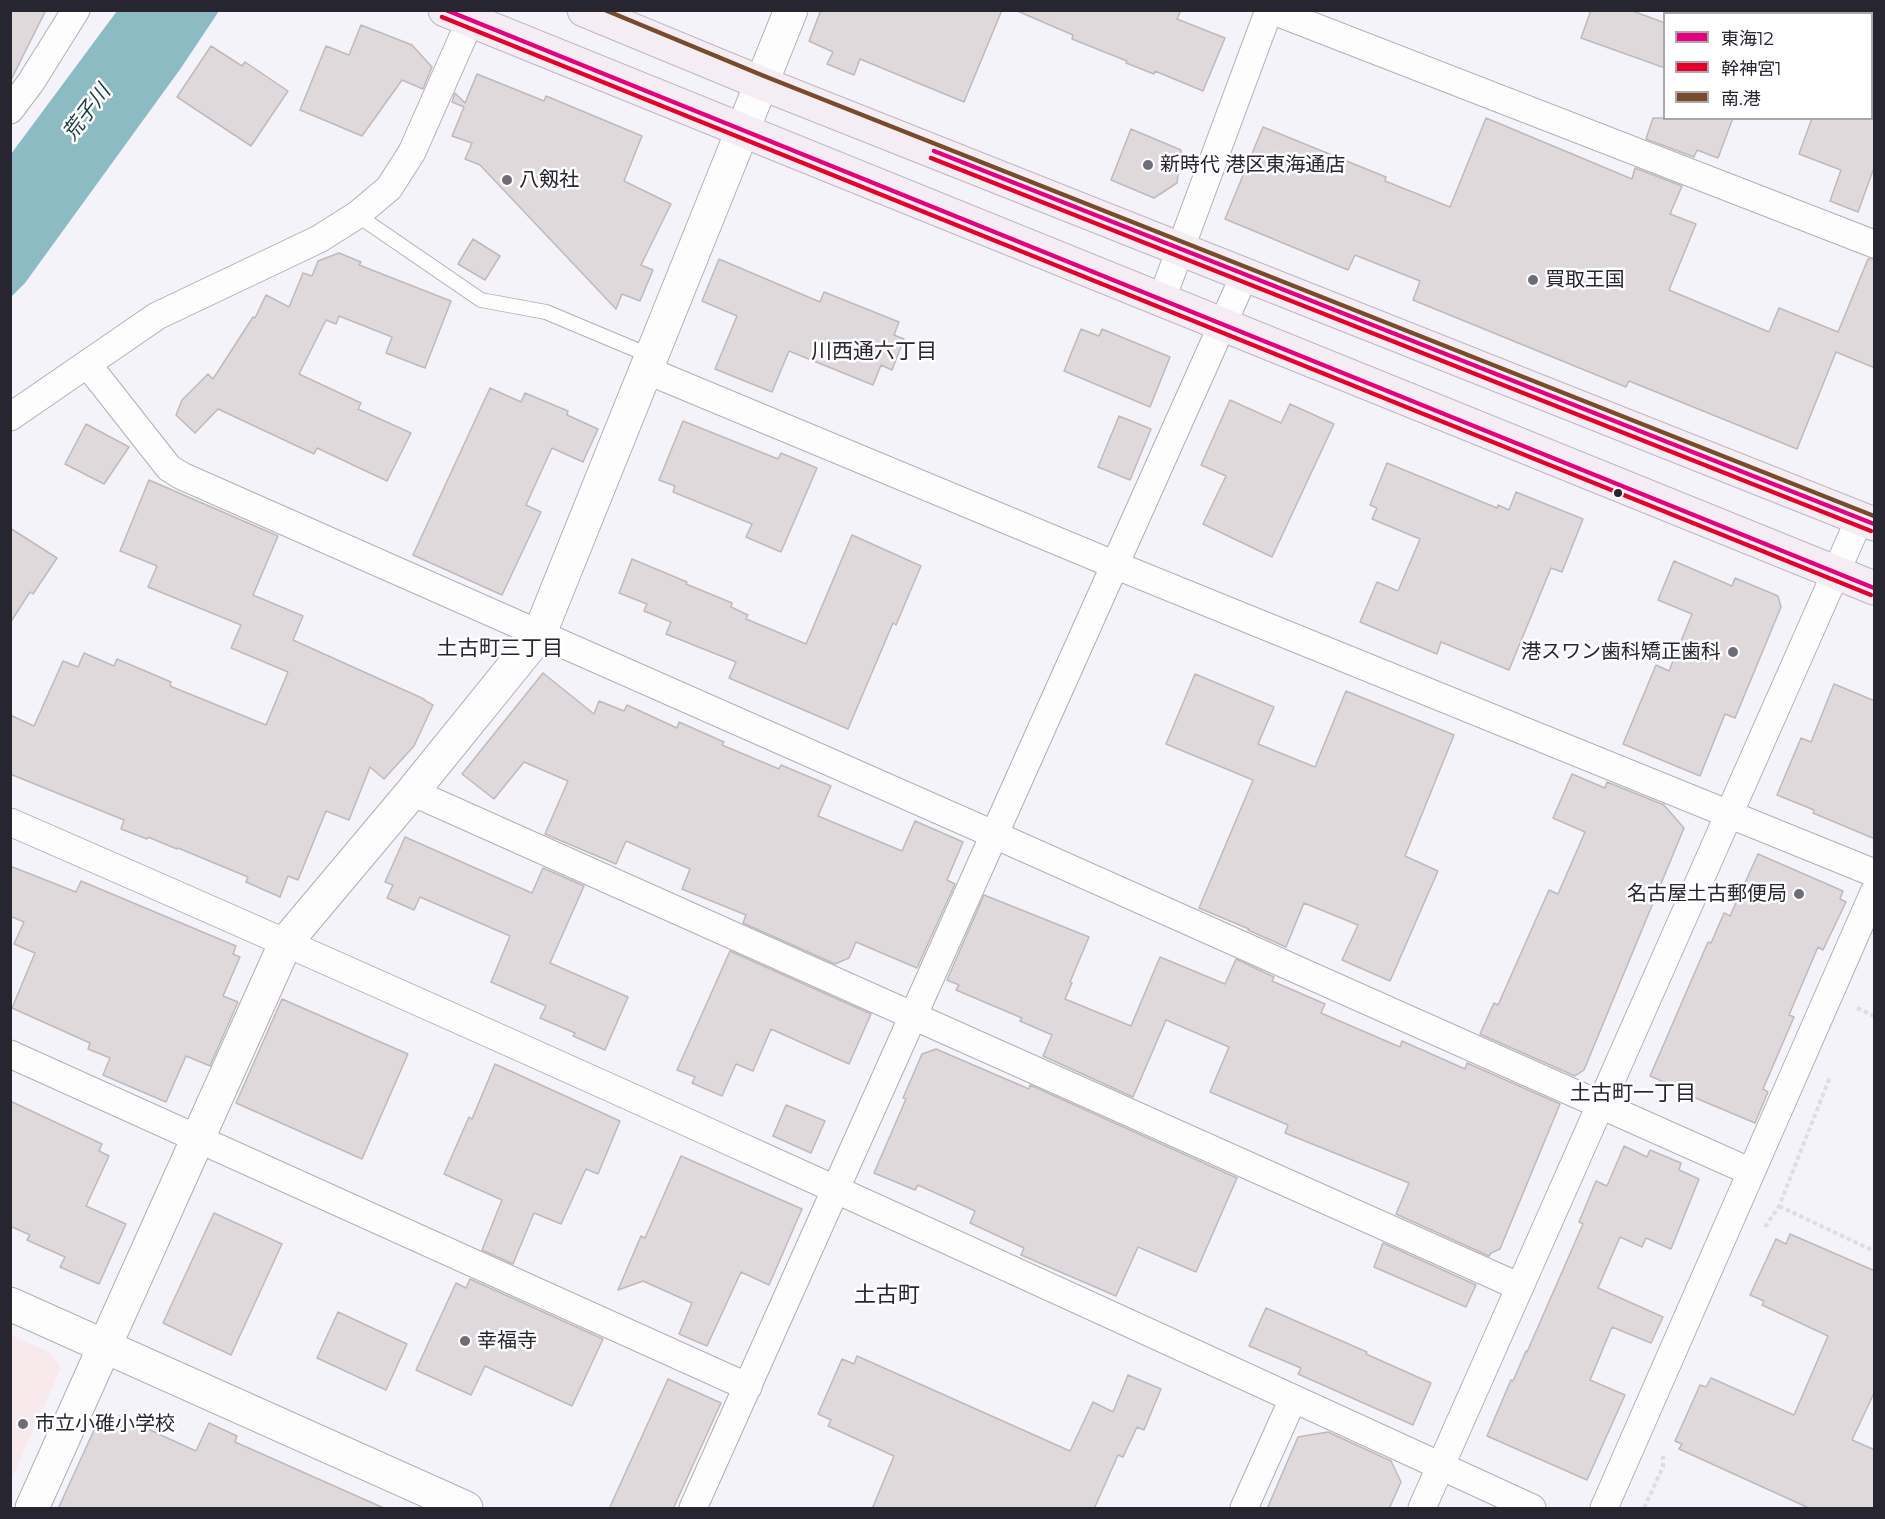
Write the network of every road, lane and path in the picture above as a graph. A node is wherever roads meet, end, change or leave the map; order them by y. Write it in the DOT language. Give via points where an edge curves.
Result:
graph roads {
  1 [pos="76,10"];
  2 [pos="584,10"];
  3 [pos="791,10"];
  4 [pos="1270,10"];
  5 [pos="457,16"];
  6 [pos="761,83"];
  7 [pos="10,110"];
  8 [pos="741,130"];
  9 [pos="357,215"];
  10 [pos="1875,244"];
  11 [pos="1181,249"];
  12 [pos="1245,274"];
  13 [pos="1161,301"];
  14 [pos="1222,325"];
  15 [pos="648,363"];
  16 [pos="88,365"];
  17 [pos="10,417"];
  18 [pos="1867,521"];
  19 [pos="1115,565"];
  20 [pos="1836,573"];
  21 [pos="1875,588"];
  22 [pos="539,635"];
  23 [pos="412,792"];
  24 [pos="1729,814"];
  25 [pos="10,822"];
  26 [pos="995,834"];
  27 [pos="1875,873"];
  28 [pos="1875,892"];
  29 [pos="286,942"];
  30 [pos="914,1016"];
  31 [pos="10,1054"];
  32 [pos="1600,1105"];
  33 [pos="198,1137"];
  34 [pos="1751,1172"];
  35 [pos="836,1190"];
  36 [pos="1779,1206"];
  37 [pos="1875,1251"];
  38 [pos="1520,1287"];
  39 [pos="10,1304"];
  40 [pos="105,1346"];
  41 [pos="748,1387"];
  42 [pos="1293,1399"];
  43 [pos="1441,1466"];
  44 [pos="32,1509"];
  45 [pos="466,1509"];
  46 [pos="693,1509"];
  47 [pos="1244,1509"];
  48 [pos="1422,1509"];
  49 [pos="1532,1509"];
  50 [pos="1604,1509"];
  1 -- 7 [label="street"];
  2 -- 6 [label="main road"];
  3 -- 6 [label="street"];
  4 -- 10 [label="street"];
  4 -- 11 [label="street"];
  5 -- 8 [label="main road"];
  5 -- 9 [label="street" via="412,152 389,188"];
  6 -- 8 [label="street"];
  6 -- 11 [label="main road"];
  8 -- 13 [label="main road"];
  8 -- 15 [label="street"];
  9 -- 15 [label="lane" via="481,300 546,312"];
  9 -- 16 [label="street" via="319,239 157,316"];
  11 -- 12 [label="main road"];
  11 -- 13 [label="street"];
  12 -- 14 [label="street"];
  12 -- 18 [label="main road"];
  13 -- 14 [label="main road"];
  14 -- 19 [label="street"];
  14 -- 20 [label="main road"];
  15 -- 19 [label="street"];
  15 -- 22 [label="street"];
  16 -- 17 [label="street"];
  16 -- 22 [label="street" via="169,468 182,476"];
  18 -- 20 [label="street"];
  19 -- 24 [label="street"];
  19 -- 26 [label="street"];
  20 -- 21 [label="main road"];
  20 -- 24 [label="street"];
  22 -- 23 [label="street"];
  22 -- 26 [label="street"];
  23 -- 29 [label="street"];
  23 -- 30 [label="street"];
  24 -- 27 [label="street"];
  24 -- 32 [label="street"];
  25 -- 29 [label="street"];
  26 -- 30 [label="street"];
  26 -- 32 [label="street"];
  28 -- 34 [label="street"];
  29 -- 33 [label="street"];
  29 -- 35 [label="street"];
  30 -- 35 [label="street"];
  30 -- 38 [label="street"];
  31 -- 33 [label="street"];
  32 -- 34 [label="street"];
  32 -- 38 [label="street"];
  33 -- 40 [label="street"];
  33 -- 41 [label="street"];
  34 -- 50 [label="street"];
  35 -- 41 [label="street"];
  35 -- 42 [label="street"];
  36 -- 37 [label="path"];
  38 -- 43 [label="street"];
  39 -- 40 [label="street"];
  40 -- 44 [label="street"];
  40 -- 45 [label="street"];
  41 -- 46 [label="street"];
  42 -- 43 [label="street"];
  42 -- 47 [label="street"];
  43 -- 48 [label="street"];
  43 -- 49 [label="street"];
}
